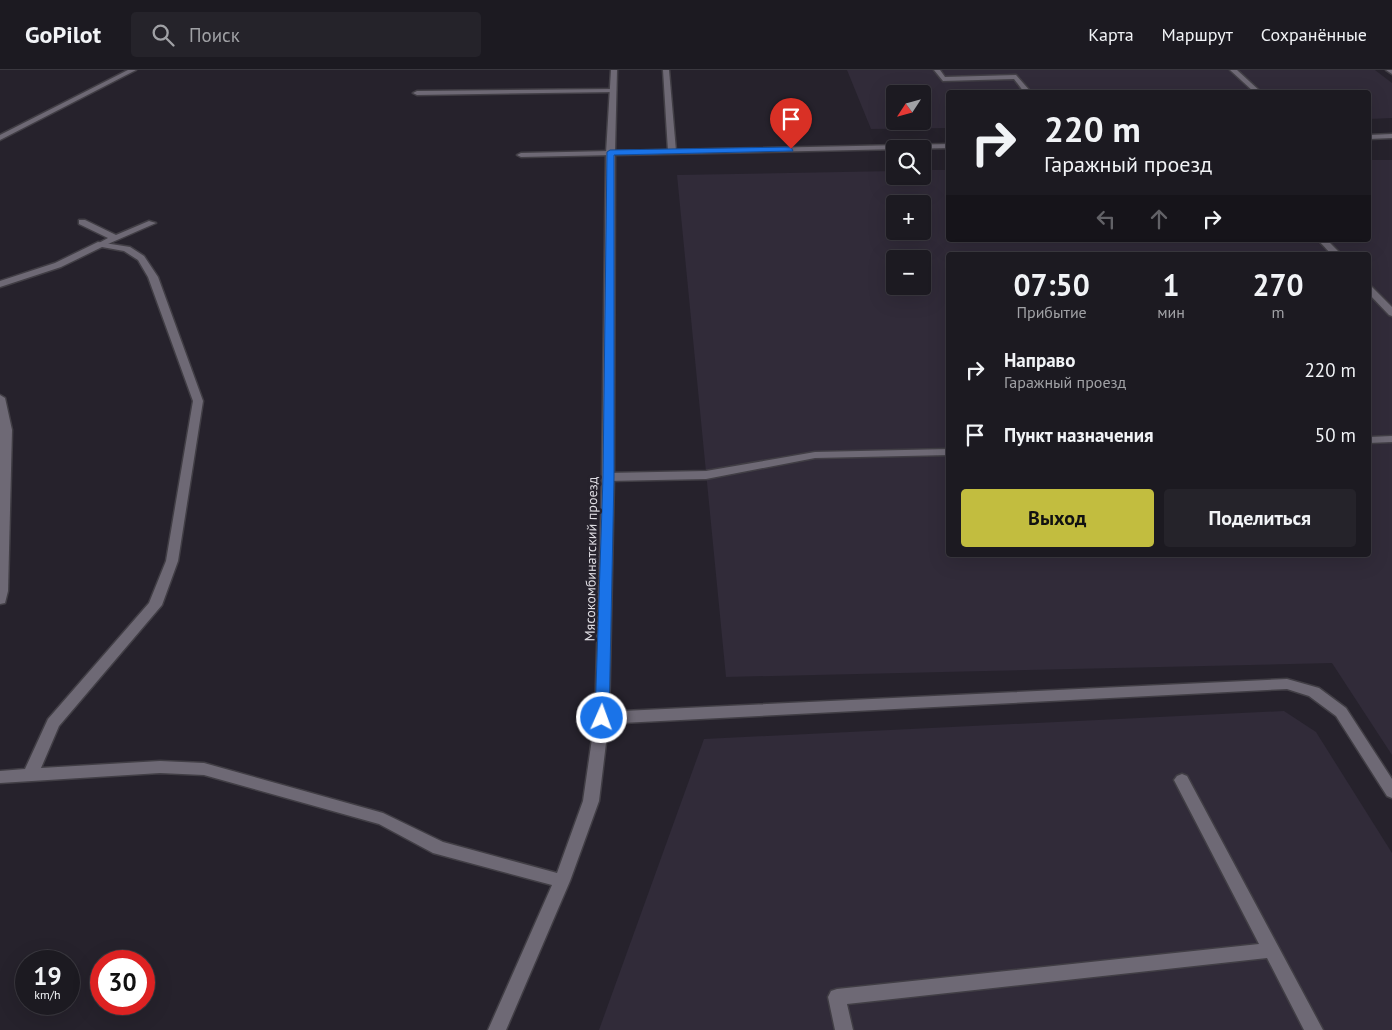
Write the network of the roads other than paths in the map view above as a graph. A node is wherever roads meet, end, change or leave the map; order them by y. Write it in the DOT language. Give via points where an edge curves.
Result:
graph roads {
  1 [pos="133,70"];
  2 [pos="614,70"];
  3 [pos="666,70"];
  4 [pos="937,70"];
  5 [pos="1233,70"];
  6 [pos="1389,70"];
  7 [pos="1392,72"];
  8 [pos="613,90"];
  9 [pos="1026,90"];
  10 [pos="1256,90"];
  11 [pos="417,93"];
  12 [pos="1371,136"];
  13 [pos="1392,136"];
  14 [pos="0,138"];
  15 [pos="946,146"];
  16 [pos="672,151"];
  17 [pos="610,152"];
  18 [pos="521,155"];
  19 [pos="82,222"];
  20 [pos="152,223"];
  21 [pos="115,238"];
  22 [pos="1324,242"];
  23 [pos="101,244"];
  24 [pos="1333,252"];
  25 [pos="0,284"];
  26 [pos="1371,291"];
  27 [pos="1392,314"];
  28 [pos="0,398"];
  29 [pos="1392,439"];
  30 [pos="1371,440"];
  31 [pos="946,452"];
  32 [pos="608,477"];
  33 [pos="0,600"];
  34 [pos="602,718"];
  35 [pos="31,773"];
  36 [pos="0,776"];
  37 [pos="1182,780"];
  38 [pos="1392,792"];
  39 [pos="562,881"];
  40 [pos="1272,950"];
  41 [pos="497,1030"];
  42 [pos="844,1030"];
  43 [pos="1314,1030"];
  1 -- 14 [label="street"];
  2 -- 8 [label="street, Мясокомбинатский проезд"];
  3 -- 16 [label="street"];
  4 -- 9 [label="street" via="943,79 1016,76"];
  5 -- 10 [label="street"];
  6 -- 7 [label="street"];
  8 -- 11 [label="street"];
  8 -- 17 [label="street, Мясокомбинатский проезд"];
  12 -- 13 [label="street"];
  15 -- 16 [label="street"];
  16 -- 17 [label="street"];
  17 -- 18 [label="street"];
  17 -- 32 [label="street, Мясокомбинатский проезд"];
  19 -- 21 [label="street"];
  20 -- 21 [label="street"];
  21 -- 23 [label="street"];
  22 -- 24 [label="street"];
  23 -- 25 [label="street" via="58,265"];
  23 -- 35 [label="street" via="127,249 141,258 152,277 198,401 172,561 155,605 53,723"];
  26 -- 27 [label="street"];
  28 -- 33 [label="street" via="6,430"];
  29 -- 30 [label="street"];
  31 -- 32 [label="street" via="815,455 706,475"];
  32 -- 34 [label="street, Мясокомбинатский проезд"];
  34 -- 38 [label="street" via="1287,684 1314,692 1341,712"];
  34 -- 39 [label="street, Мясокомбинатский проезд" via="591,801"];
  35 -- 36 [label="street"];
  35 -- 39 [label="street" via="160,767 204,769 383,819 439,848"];
  37 -- 40 [label="street"];
  39 -- 41 [label="street, Мясокомбинатский проезд"];
  40 -- 42 [label="street" via="837,998"];
  40 -- 43 [label="street"];
}
